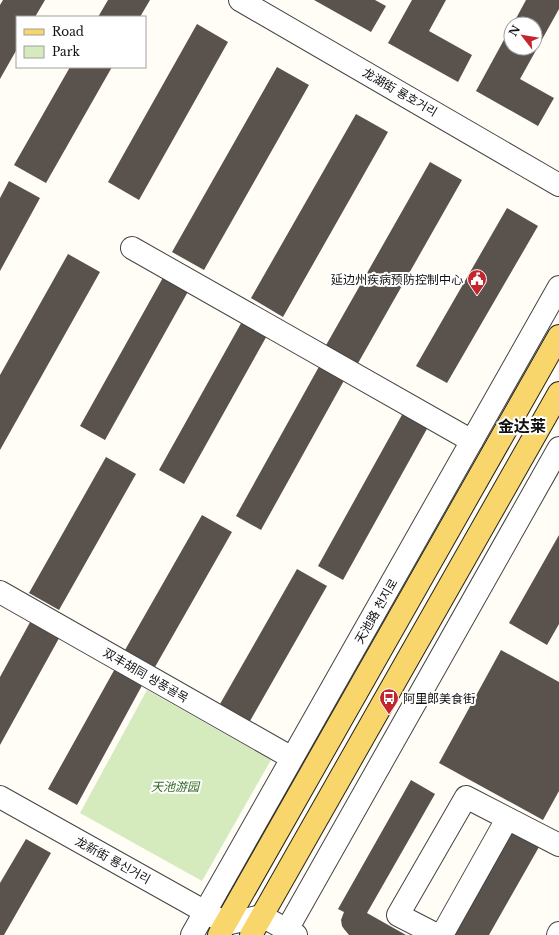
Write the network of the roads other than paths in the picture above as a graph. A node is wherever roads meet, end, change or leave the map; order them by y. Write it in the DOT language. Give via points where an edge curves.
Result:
graph roads {
  1 [pos="240,0"];
  2 [pos="559,185"];
  3 [pos="132,248"];
  4 [pos="559,286"];
  5 [pos="559,336"];
  6 [pos="559,393"];
  7 [pos="472,441"];
  8 [pos="559,448"];
  9 [pos="552,479"];
  10 [pos="0,592"];
  11 [pos="292,758"];
  12 [pos="0,797"];
  13 [pos="508,818"];
  14 [pos="559,846"];
  15 [pos="205,912"];
  16 [pos="262,916"];
  17 [pos="225,931"];
  18 [pos="289,933"];
  19 [pos="192,935"];
  20 [pos="251,935"];
  21 [pos="437,935"];
  22 [pos="442,935"];
  1 -- 2 [label="street, 龙湖街 룡호거리"];
  3 -- 7 [label="street"];
  4 -- 7 [label="street, 天池路 천지로"];
  5 -- 17 [label="main road, 天池路 천지로"];
  6 -- 16 [label="main road"];
  7 -- 11 [label="street, 天池路 천지로"];
  8 -- 9 [label="street"];
  9 -- 18 [label="street"];
  10 -- 11 [label="street, 双丰胡同 쌍풍골목"];
  11 -- 15 [label="street, 天池路 천지로"];
  12 -- 15 [label="street, 龙新街 룡신거리"];
  13 -- 14 [label="street"];
  13 -- 21 [label="street" via="466,797 398,915"];
  13 -- 22 [label="street"];
  15 -- 17 [label="street, 龙新街 룡신거리"];
  15 -- 19 [label="street, 天池路 천지로"];
  16 -- 17 [label="street"];
  16 -- 18 [label="street"];
  16 -- 20 [label="main road"];
}
